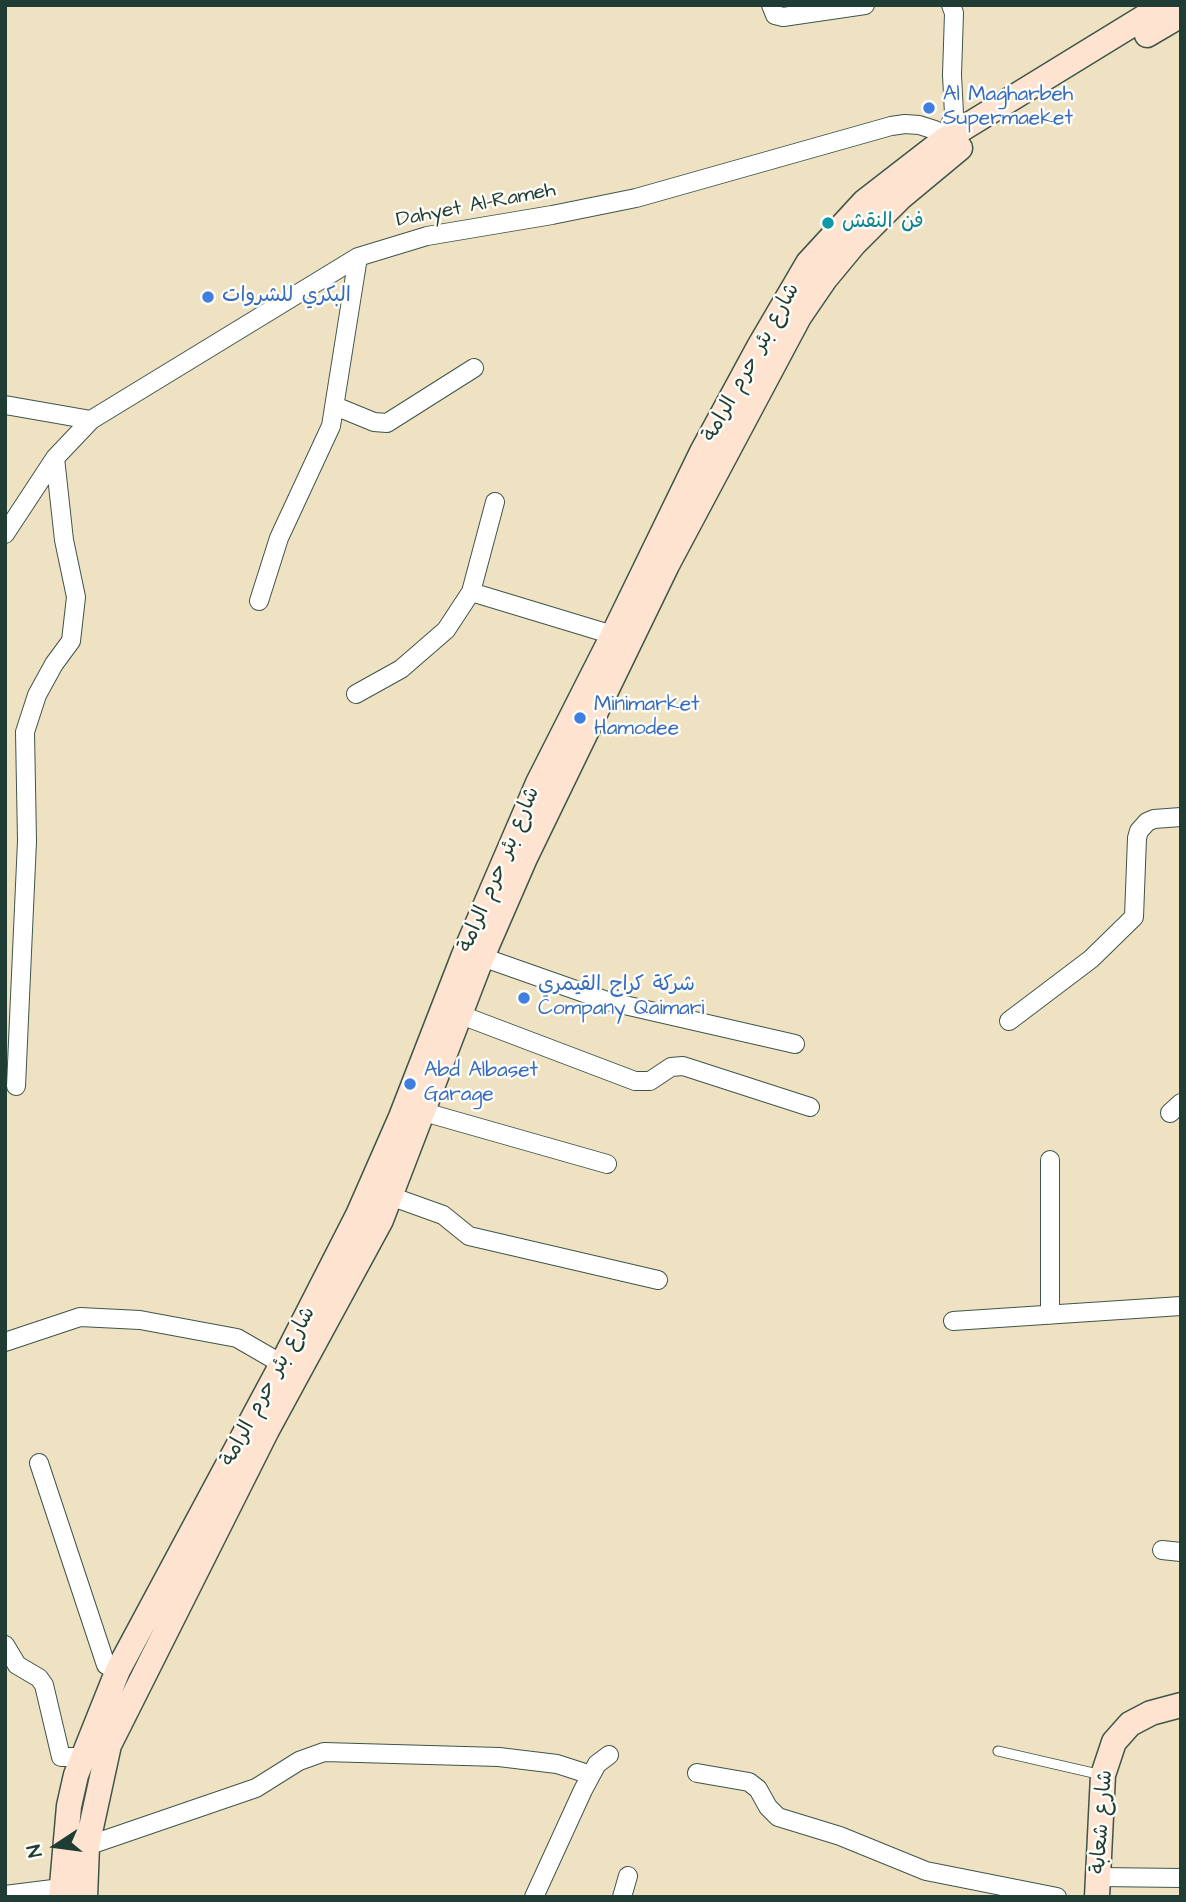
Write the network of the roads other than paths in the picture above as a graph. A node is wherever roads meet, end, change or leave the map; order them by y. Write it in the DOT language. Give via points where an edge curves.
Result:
graph roads {
  1 [pos="771,5"];
  2 [pos="865,5"];
  3 [pos="951,5"];
  4 [pos="1164,5"];
  5 [pos="1181,15"];
  6 [pos="951,145"];
  7 [pos="358,257"];
  8 [pos="474,368"];
  9 [pos="5,405"];
  10 [pos="335,405"];
  11 [pos="91,421"];
  12 [pos="55,458"];
  13 [pos="495,502"];
  14 [pos="5,534"];
  15 [pos="471,592"];
  16 [pos="259,600"];
  17 [pos="613,635"];
  18 [pos="356,694"];
  19 [pos="1181,817"];
  20 [pos="482,957"];
  21 [pos="461,1015"];
  22 [pos="1009,1020"];
  23 [pos="795,1044"];
  24 [pos="16,1086"];
  25 [pos="810,1107"];
  26 [pos="424,1112"];
  27 [pos="1050,1160"];
  28 [pos="607,1164"];
  29 [pos="390,1196"];
  30 [pos="657,1280"];
  31 [pos="1181,1307"];
  32 [pos="1050,1315"];
  33 [pos="953,1321"];
  34 [pos="5,1342"];
  35 [pos="282,1364"];
  36 [pos="39,1464"];
  37 [pos="1161,1550"];
  38 [pos="1181,1552"];
  39 [pos="5,1645"];
  40 [pos="118,1670"];
  41 [pos="1181,1705"];
  42 [pos="998,1751"];
  43 [pos="609,1755"];
  44 [pos="84,1757"];
  45 [pos="697,1773"];
  46 [pos="591,1775"];
  47 [pos="1104,1775"];
  48 [pos="87,1846"];
  49 [pos="628,1876"];
  50 [pos="1181,1878"];
  51 [pos="1098,1887"];
  52 [pos="61,1892"];
  53 [pos="5,1895"];
  54 [pos="85,1897"];
  55 [pos="534,1897"];
  56 [pos="622,1897"];
  57 [pos="1057,1897"];
  1 -- 2 [label="street" via="775,15 783,17"];
  3 -- 6 [label="street"];
  4 -- 6 [label="main road, شارع بئر حرم الرامة"];
  5 -- 6 [label="main road, شارع بئر حرم الرامة"];
  6 -- 7 [label="street, Dahyet Al-Rameh" via="935,130 919,125 891,126 636,198 427,236"];
  6 -- 17 [label="main road, شارع بئر حرم الرامة" via="864,202 808,263 702,452"];
  6 -- 20 [label="main road, شارع بئر حرم الرامة" via="854,244 799,317 667,565 524,858"];
  7 -- 10 [label="street"];
  7 -- 11 [label="street, Dahyet Al-Rameh"];
  8 -- 10 [label="street" via="387,423"];
  9 -- 11 [label="street"];
  10 -- 16 [label="street" via="331,426 279,538"];
  11 -- 12 [label="street, Dahyet Al-Rameh"];
  12 -- 14 [label="street, Dahyet Al-Rameh"];
  12 -- 24 [label="street" via="76,597 71,641 37,695 25,732 27,841"];
  13 -- 15 [label="street"];
  15 -- 17 [label="street"];
  15 -- 18 [label="street" via="446,630 401,669"];
  17 -- 35 [label="main road, شارع بئر حرم الرامة" via="538,783 358,1215"];
  19 -- 22 [label="street" via="1154,819 1139,831 1134,917 1091,959"];
  20 -- 21 [label="main road, شارع بئر حرم الرامة"];
  20 -- 23 [label="street" via="607,1001"];
  21 -- 25 [label="street" via="635,1081 650,1081 671,1067 683,1066"];
  21 -- 26 [label="main road, شارع بئر حرم الرامة"];
  26 -- 28 [label="street"];
  26 -- 29 [label="main road, شارع بئر حرم الرامة"];
  27 -- 32 [label="street"];
  29 -- 30 [label="street" via="443,1215 469,1236"];
  29 -- 48 [label="main road, شارع بئر حرم الرامة" via="108,1745"];
  31 -- 32 [label="street"];
  32 -- 33 [label="street"];
  34 -- 35 [label="street" via="80,1317 139,1320 237,1338"];
  35 -- 40 [label="main road, شارع بئر حرم الرامة"];
  36 -- 40 [label="street" via="106,1665"];
  37 -- 38 [label="street"];
  39 -- 44 [label="street" via="17,1665 44,1685 61,1757"];
  40 -- 44 [label="main road, شارع بئر حرم الرامة"];
  41 -- 47 [label="main road, شارع شعابة" via="1130,1724 1114,1742"];
  42 -- 47 [label="lane"];
  43 -- 46 [label="street"];
  44 -- 52 [label="main road, شارع بئر حرم الرامة" via="69,1806"];
  45 -- 57 [label="street" via="744,1780 758,1789 778,1817 926,1871"];
  46 -- 48 [label="street" via="557,1764 499,1757 324,1752 299,1761 256,1788"];
  46 -- 55 [label="street"];
  47 -- 51 [label="main road, شارع شعابة"];
  48 -- 54 [label="main road, شارع بئر حرم الرامة"];
  49 -- 56 [label="street"];
  50 -- 51 [label="street"];
  52 -- 53 [label="street"];
}
